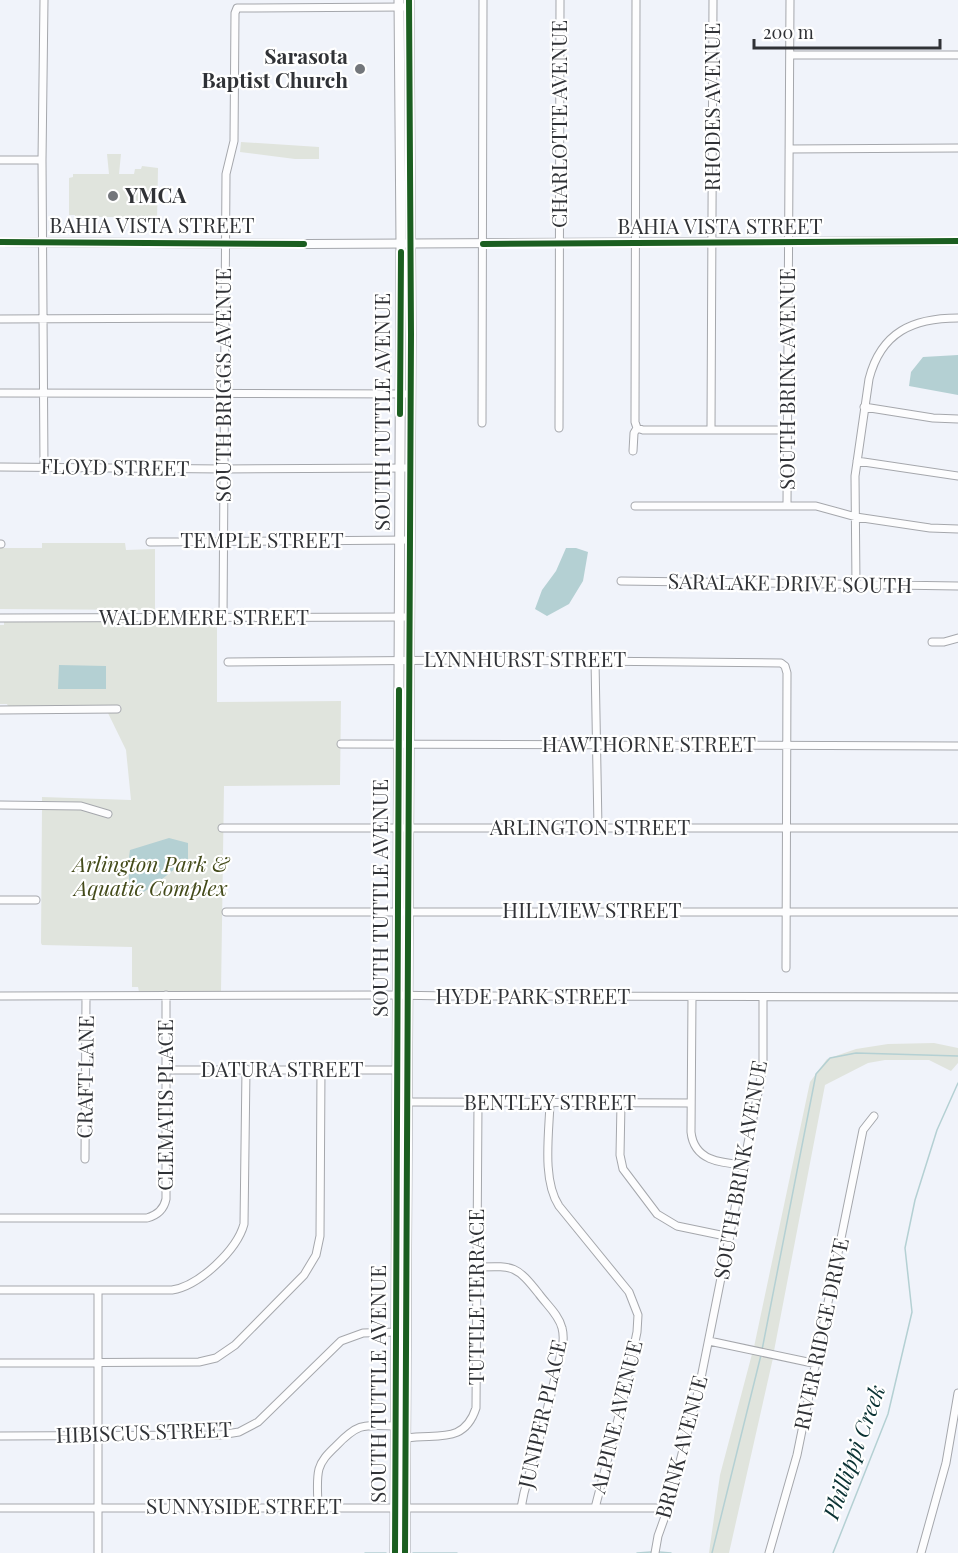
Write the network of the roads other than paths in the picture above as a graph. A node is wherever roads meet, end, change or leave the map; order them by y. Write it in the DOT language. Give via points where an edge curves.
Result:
graph roads {
  1 [pos="44,0"];
  2 [pos="483,0"];
  3 [pos="560,0"];
  4 [pos="636,0"];
  5 [pos="713,0"];
  6 [pos="789,0"];
  7 [pos="399,3"];
  8 [pos="409,3"];
  9 [pos="790,55"];
  10 [pos="958,55"];
  11 [pos="958,148"];
  12 [pos="789,149"];
  13 [pos="0,160"];
  14 [pos="42,160"];
  15 [pos="958,241"];
  16 [pos="0,242"];
  17 [pos="42,242"];
  18 [pos="226,243"];
  19 [pos="559,243"];
  20 [pos="636,243"];
  21 [pos="712,243"];
  22 [pos="789,243"];
  23 [pos="406,244"];
  24 [pos="483,244"];
  25 [pos="0,318"];
  26 [pos="224,318"];
  27 [pos="958,318"];
  28 [pos="44,319"];
  29 [pos="0,393"];
  30 [pos="44,393"];
  31 [pos="224,393"];
  32 [pos="400,394"];
  33 [pos="410,394"];
  34 [pos="864,407"];
  35 [pos="958,419"];
  36 [pos="482,423"];
  37 [pos="559,428"];
  38 [pos="637,428"];
  39 [pos="711,430"];
  40 [pos="788,430"];
  41 [pos="633,451"];
  42 [pos="857,461"];
  43 [pos="0,467"];
  44 [pos="44,467"];
  45 [pos="405,468"];
  46 [pos="223,469"];
  47 [pos="958,476"];
  48 [pos="635,506"];
  49 [pos="788,506"];
  50 [pos="856,517"];
  51 [pos="958,529"];
  52 [pos="404,540"];
  53 [pos="224,541"];
  54 [pos="150,542"];
  55 [pos="621,581"];
  56 [pos="856,585"];
  57 [pos="958,586"];
  58 [pos="399,617"];
  59 [pos="409,617"];
  60 [pos="0,618"];
  61 [pos="223,619"];
  62 [pos="958,638"];
  63 [pos="932,642"];
  64 [pos="399,660"];
  65 [pos="410,660"];
  66 [pos="595,660"];
  67 [pos="228,662"];
  68 [pos="0,710"];
  69 [pos="117,710"];
  70 [pos="341,744"];
  71 [pos="398,744"];
  72 [pos="409,744"];
  73 [pos="596,744"];
  74 [pos="786,745"];
  75 [pos="958,746"];
  76 [pos="0,805"];
  77 [pos="108,814"];
  78 [pos="398,827"];
  79 [pos="408,827"];
  80 [pos="222,828"];
  81 [pos="598,828"];
  82 [pos="958,828"];
  83 [pos="787,829"];
  84 [pos="0,900"];
  85 [pos="36,900"];
  86 [pos="398,911"];
  87 [pos="408,911"];
  88 [pos="226,912"];
  89 [pos="786,912"];
  90 [pos="958,912"];
  91 [pos="786,968"];
  92 [pos="166,995"];
  93 [pos="398,995"];
  94 [pos="408,995"];
  95 [pos="0,996"];
  96 [pos="86,996"];
  97 [pos="692,997"];
  98 [pos="763,997"];
  99 [pos="958,997"];
  100 [pos="321,1069"];
  101 [pos="246,1070"];
  102 [pos="398,1070"];
  103 [pos="167,1071"];
  104 [pos="409,1102"];
  105 [pos="691,1102"];
  106 [pos="478,1103"];
  107 [pos="550,1103"];
  108 [pos="621,1103"];
  109 [pos="873,1116"];
  110 [pos="85,1159"];
  111 [pos="744,1166"];
  112 [pos="0,1218"];
  113 [pos="729,1237"];
  114 [pos="477,1267"];
  115 [pos="0,1290"];
  116 [pos="98,1290"];
  117 [pos="397,1332"];
  118 [pos="709,1341"];
  119 [pos="0,1363"];
  120 [pos="99,1363"];
  121 [pos="817,1364"];
  122 [pos="958,1393"];
  123 [pos="396,1426"];
  124 [pos="99,1435"];
  125 [pos="0,1436"];
  126 [pos="407,1438"];
  127 [pos="954,1441"];
  128 [pos="98,1507"];
  129 [pos="395,1507"];
  130 [pos="406,1507"];
  131 [pos="0,1508"];
  132 [pos="318,1508"];
  133 [pos="521,1508"];
  134 [pos="595,1508"];
  135 [pos="668,1508"];
  136 [pos="656,1551"];
  137 [pos="98,1552"];
  138 [pos="395,1553"];
  139 [pos="405,1553"];
  140 [pos="770,1553"];
  141 [pos="921,1553"];
  1 -- 14 [label="street"];
  2 -- 24 [label="street"];
  3 -- 19 [label="street, CHARLOTTE AVENUE"];
  4 -- 20 [label="street"];
  5 -- 21 [label="street, RHODES AVENUE"];
  6 -- 9 [label="street, SOUTH BRINK AVENUE"];
  7 -- 8 [label="street"];
  7 -- 18 [label="street, SOUTH BRIGGS AVENUE" via="237,8 234,141 226,174"];
  7 -- 23 [label="main road, SOUTH TUTTLE AVENUE"];
  8 -- 23 [label="main road, SOUTH TUTTLE AVENUE"];
  9 -- 10 [label="street"];
  9 -- 12 [label="street, SOUTH BRINK AVENUE"];
  11 -- 12 [label="street"];
  12 -- 22 [label="street, SOUTH BRINK AVENUE"];
  13 -- 14 [label="street"];
  14 -- 17 [label="street"];
  15 -- 22 [label="street, BAHIA VISTA STREET"];
  16 -- 17 [label="street, BAHIA VISTA STREET"];
  17 -- 18 [label="street, BAHIA VISTA STREET"];
  17 -- 28 [label="street"];
  18 -- 23 [label="street, BAHIA VISTA STREET"];
  18 -- 26 [label="street, SOUTH BRIGGS AVENUE"];
  19 -- 20 [label="street, BAHIA VISTA STREET"];
  19 -- 24 [label="street, BAHIA VISTA STREET"];
  19 -- 37 [label="street, CHARLOTTE AVENUE"];
  20 -- 21 [label="street, BAHIA VISTA STREET"];
  20 -- 38 [label="street"];
  21 -- 22 [label="street, BAHIA VISTA STREET"];
  21 -- 39 [label="street, RHODES AVENUE"];
  22 -- 40 [label="street, SOUTH BRINK AVENUE"];
  23 -- 24 [label="street, BAHIA VISTA STREET"];
  23 -- 32 [label="main road, SOUTH TUTTLE AVENUE"];
  23 -- 33 [label="main road, SOUTH TUTTLE AVENUE"];
  24 -- 36 [label="street"];
  25 -- 28 [label="street"];
  26 -- 28 [label="street"];
  26 -- 31 [label="street, SOUTH BRIGGS AVENUE"];
  27 -- 34 [label="street" via="916,323 892,338 873,365"];
  28 -- 30 [label="street"];
  29 -- 30 [label="street"];
  30 -- 31 [label="street"];
  30 -- 44 [label="street"];
  31 -- 32 [label="street"];
  31 -- 46 [label="street, SOUTH BRIGGS AVENUE"];
  32 -- 33 [label="street"];
  32 -- 45 [label="main road, SOUTH TUTTLE AVENUE"];
  33 -- 45 [label="main road, SOUTH TUTTLE AVENUE"];
  34 -- 35 [label="street"];
  34 -- 42 [label="street"];
  38 -- 39 [label="street"];
  38 -- 41 [label="street"];
  39 -- 40 [label="street"];
  40 -- 49 [label="street, SOUTH BRINK AVENUE"];
  42 -- 47 [label="street"];
  42 -- 50 [label="street"];
  43 -- 44 [label="street, FLOYD STREET"];
  44 -- 46 [label="street, FLOYD STREET"];
  45 -- 46 [label="street, FLOYD STREET"];
  45 -- 52 [label="main road, SOUTH TUTTLE AVENUE"];
  46 -- 53 [label="street, SOUTH BRIGGS AVENUE"];
  48 -- 49 [label="street"];
  49 -- 50 [label="street" via="824,507"];
  50 -- 51 [label="street"];
  50 -- 56 [label="street"];
  52 -- 53 [label="street, TEMPLE STREET"];
  52 -- 58 [label="main road, SOUTH TUTTLE AVENUE"];
  52 -- 59 [label="main road, SOUTH TUTTLE AVENUE"];
  53 -- 54 [label="street, TEMPLE STREET"];
  53 -- 61 [label="street, SOUTH BRIGGS AVENUE"];
  55 -- 56 [label="street, SARALAKE DRIVE SOUTH"];
  56 -- 57 [label="street, SARALAKE DRIVE SOUTH"];
  58 -- 59 [label="street, WALDEMERE STREET"];
  58 -- 61 [label="street, WALDEMERE STREET"];
  58 -- 64 [label="main road, SOUTH TUTTLE AVENUE"];
  59 -- 65 [label="main road, SOUTH TUTTLE AVENUE"];
  60 -- 61 [label="street, WALDEMERE STREET"];
  62 -- 63 [label="street"];
  64 -- 65 [label="street, LYNNHURST STREET"];
  64 -- 67 [label="street, LYNNHURST STREET"];
  64 -- 71 [label="main road, SOUTH TUTTLE AVENUE"];
  65 -- 66 [label="street, LYNNHURST STREET"];
  65 -- 72 [label="main road, SOUTH TUTTLE AVENUE"];
  66 -- 73 [label="street"];
  66 -- 74 [label="street, LYNNHURST STREET" via="777,661 787,673"];
  68 -- 69 [label="street"];
  70 -- 71 [label="street, HAWTHORNE STREET"];
  71 -- 72 [label="street, HAWTHORNE STREET"];
  71 -- 78 [label="main road, SOUTH TUTTLE AVENUE"];
  72 -- 73 [label="street, HAWTHORNE STREET"];
  72 -- 79 [label="main road, SOUTH TUTTLE AVENUE"];
  73 -- 74 [label="street, HAWTHORNE STREET"];
  73 -- 81 [label="street"];
  74 -- 75 [label="street, HAWTHORNE STREET"];
  74 -- 83 [label="street"];
  76 -- 77 [label="street" via="81,806"];
  78 -- 79 [label="street, ARLINGTON STREET"];
  78 -- 80 [label="street, ARLINGTON STREET"];
  78 -- 86 [label="main road, SOUTH TUTTLE AVENUE"];
  79 -- 81 [label="street, ARLINGTON STREET"];
  79 -- 87 [label="main road, SOUTH TUTTLE AVENUE"];
  81 -- 83 [label="street, ARLINGTON STREET"];
  82 -- 83 [label="street, ARLINGTON STREET"];
  83 -- 89 [label="street"];
  84 -- 85 [label="street"];
  86 -- 87 [label="street, HILLVIEW STREET"];
  86 -- 88 [label="street, HILLVIEW STREET"];
  86 -- 93 [label="main road, SOUTH TUTTLE AVENUE"];
  87 -- 89 [label="street, HILLVIEW STREET"];
  87 -- 94 [label="main road, SOUTH TUTTLE AVENUE"];
  89 -- 90 [label="street, HILLVIEW STREET"];
  89 -- 91 [label="street"];
  92 -- 93 [label="street, HYDE PARK STREET"];
  92 -- 96 [label="street, HYDE PARK STREET"];
  92 -- 103 [label="street, CLEMATIS PLACE"];
  93 -- 94 [label="street, HYDE PARK STREET"];
  93 -- 102 [label="main road, SOUTH TUTTLE AVENUE"];
  94 -- 97 [label="street, HYDE PARK STREET"];
  94 -- 104 [label="main road, SOUTH TUTTLE AVENUE"];
  95 -- 96 [label="street, HYDE PARK STREET"];
  96 -- 110 [label="street, CRAFT LANE"];
  97 -- 98 [label="street, HYDE PARK STREET"];
  97 -- 105 [label="street"];
  98 -- 99 [label="street, HYDE PARK STREET"];
  98 -- 111 [label="street, SOUTH BRINK AVENUE" via="762,1073"];
  100 -- 101 [label="street, DATURA STREET"];
  100 -- 102 [label="street, DATURA STREET"];
  100 -- 120 [label="street" via="320,1236 307,1272 235,1345 216,1358 194,1363"];
  101 -- 103 [label="street, DATURA STREET"];
  101 -- 116 [label="street" via="246,1216 237,1241 189,1286 172,1290"];
  102 -- 117 [label="main road, SOUTH TUTTLE AVENUE"];
  103 -- 112 [label="street, CLEMATIS PLACE" via="166,1199 159,1212 147,1218"];
  104 -- 106 [label="street, BENTLEY STREET"];
  104 -- 126 [label="main road, SOUTH TUTTLE AVENUE"];
  105 -- 108 [label="street, BENTLEY STREET"];
  105 -- 111 [label="street" via="691,1136 696,1148 711,1160"];
  106 -- 107 [label="street, BENTLEY STREET"];
  106 -- 114 [label="street, TUTTLE TERRACE"];
  107 -- 108 [label="street, BENTLEY STREET"];
  107 -- 134 [label="street, ALPINE AVENUE" via="549,1177 553,1194 629,1292 638,1316 622,1404"];
  108 -- 113 [label="street" via="621,1161 628,1177 663,1218 677,1226"];
  109 -- 121 [label="street, RIVER RIDGE DRIVE" via="863,1130"];
  111 -- 113 [label="street, SOUTH BRINK AVENUE"];
  113 -- 118 [label="street, SOUTH BRINK AVENUE"];
  114 -- 126 [label="street, TUTTLE TERRACE" via="474,1414 465,1427 451,1435"];
  114 -- 133 [label="street, JUNIPER PLACE" via="504,1266 521,1272 557,1316 563,1330 563,1345"];
  115 -- 116 [label="street"];
  116 -- 120 [label="street"];
  117 -- 123 [label="main road, SOUTH TUTTLE AVENUE"];
  117 -- 124 [label="street, HIBISCUS STREET" via="363,1334 342,1341 263,1418 239,1432"];
  118 -- 121 [label="street"];
  118 -- 135 [label="street, BRINK AVENUE"];
  119 -- 120 [label="street"];
  120 -- 124 [label="street"];
  121 -- 140 [label="street, RIVER RIDGE DRIVE"];
  122 -- 127 [label="street"];
  123 -- 129 [label="main road, SOUTH TUTTLE AVENUE"];
  123 -- 132 [label="street" via="358,1427 325,1457 318,1474"];
  124 -- 125 [label="street, HIBISCUS STREET"];
  124 -- 128 [label="street"];
  126 -- 130 [label="main road, SOUTH TUTTLE AVENUE"];
  127 -- 141 [label="street"];
  128 -- 131 [label="street, SUNNYSIDE STREET"];
  128 -- 132 [label="street, SUNNYSIDE STREET"];
  128 -- 137 [label="street"];
  129 -- 130 [label="street, SUNNYSIDE STREET"];
  129 -- 132 [label="street, SUNNYSIDE STREET"];
  129 -- 138 [label="main road, SOUTH TUTTLE AVENUE"];
  130 -- 133 [label="street, SUNNYSIDE STREET"];
  130 -- 139 [label="main road, SOUTH TUTTLE AVENUE"];
  133 -- 134 [label="street, SUNNYSIDE STREET"];
  134 -- 135 [label="street, SUNNYSIDE STREET"];
  135 -- 136 [label="street, BRINK AVENUE"];
}
